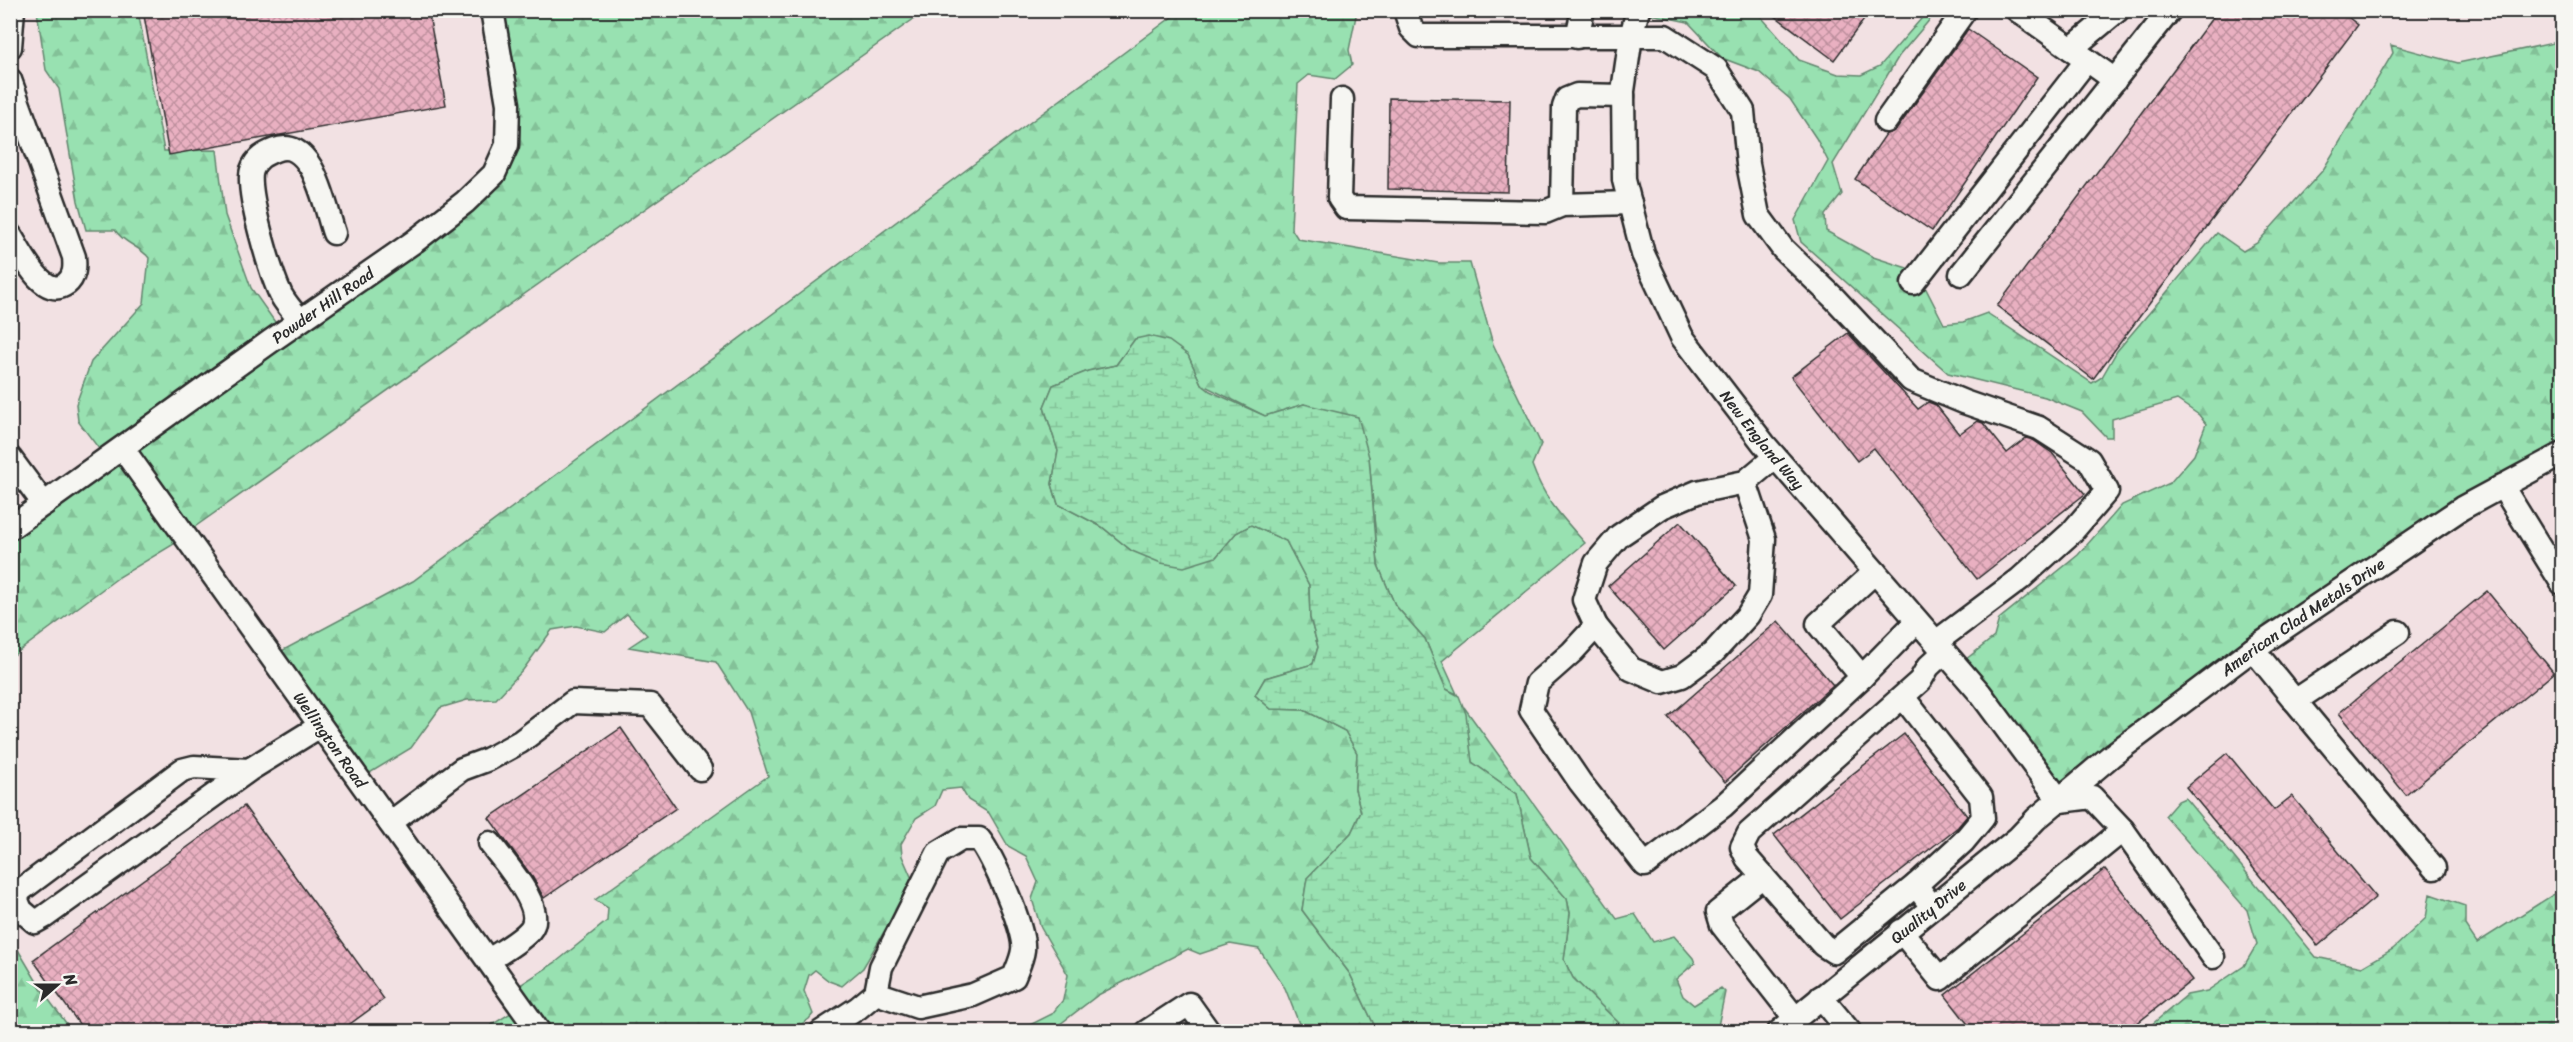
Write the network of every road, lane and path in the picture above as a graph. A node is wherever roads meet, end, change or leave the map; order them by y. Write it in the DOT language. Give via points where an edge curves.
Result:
graph roads {
  1 [pos="13,10"];
  2 [pos="492,10"];
  3 [pos="1405,10"];
  4 [pos="1583,10"];
  5 [pos="1638,10"];
  6 [pos="1965,10"];
  7 [pos="2017,10"];
  8 [pos="2118,10"];
  9 [pos="2170,10"];
  10 [pos="1631,36"];
  11 [pos="1577,37"];
  12 [pos="10,47"];
  13 [pos="2079,55"];
  14 [pos="10,80"];
  15 [pos="2115,80"];
  16 [pos="1623,96"];
  17 [pos="1342,99"];
  18 [pos="1886,121"];
  19 [pos="1630,203"];
  20 [pos="1562,205"];
  21 [pos="334,233"];
  22 [pos="10,235"];
  23 [pos="1961,274"];
  24 [pos="1913,283"];
  25 [pos="300,320"];
  26 [pos="123,449"];
  27 [pos="2562,454"];
  28 [pos="10,458"];
  29 [pos="1775,458"];
  30 [pos="1745,482"];
  31 [pos="2502,486"];
  32 [pos="44,504"];
  33 [pos="10,528"];
  34 [pos="1875,572"];
  35 [pos="2562,583"];
  36 [pos="1917,621"];
  37 [pos="1596,626"];
  38 [pos="2398,632"];
  39 [pos="1940,647"];
  40 [pos="2253,649"];
  41 [pos="1862,677"];
  42 [pos="1903,696"];
  43 [pos="2295,700"];
  44 [pos="320,726"];
  45 [pos="700,769"];
  46 [pos="249,770"];
  47 [pos="2060,801"];
  48 [pos="390,823"];
  49 [pos="2123,830"];
  50 [pos="490,843"];
  51 [pos="2434,868"];
  52 [pos="1763,876"];
  53 [pos="1916,885"];
  54 [pos="1932,907"];
  55 [pos="1901,931"];
  56 [pos="2213,957"];
  57 [pos="489,960"];
  58 [pos="876,993"];
  59 [pos="1821,997"];
  60 [pos="1787,1025"];
  61 [pos="538,1032"];
  62 [pos="821,1032"];
  63 [pos="1146,1032"];
  64 [pos="1209,1032"];
  65 [pos="1850,1032"];
  1 -- 12 [label="street"];
  2 -- 25 [label="street, Powder Hill Road" via="508,104 507,146 495,174 423,234"];
  3 -- 11 [label="street" via="1411,28 1419,36"];
  4 -- 11 [label="street"];
  5 -- 10 [label="street, New England Way"];
  6 -- 18 [label="street"];
  7 -- 13 [label="street"];
  8 -- 13 [label="street"];
  9 -- 15 [label="street"];
  10 -- 11 [label="street"];
  10 -- 16 [label="street, New England Way"];
  10 -- 39 [label="street" via="1665,36 1716,69 1743,111 1758,215 1783,249 1911,380 2039,428 2090,460 2107,491 2071,533"];
  13 -- 15 [label="street"];
  13 -- 24 [label="street"];
  14 -- 22 [label="street" via="74,257 72,279 57,287 39,279"];
  15 -- 23 [label="street"];
  16 -- 19 [label="street, New England Way" via="1624,180"];
  16 -- 20 [label="street" via="1577,95 1567,99"];
  17 -- 20 [label="street" via="1339,198 1346,208 1545,212"];
  19 -- 20 [label="street"];
  19 -- 29 [label="street, New England Way" via="1642,254 1682,337"];
  21 -- 25 [label="street" via="309,161 300,151 283,147 261,155 250,181 260,230 282,296"];
  25 -- 26 [label="street, Powder Hill Road"];
  26 -- 32 [label="street, Powder Hill Road"];
  26 -- 44 [label="street, Wellington Road"];
  27 -- 31 [label="street, American Clad Metals Drive"];
  28 -- 32 [label="street"];
  29 -- 30 [label="street"];
  29 -- 34 [label="street, New England Way"];
  30 -- 37 [label="street" via="1697,492 1662,507 1619,536 1596,563 1584,600"];
  30 -- 37 [label="street" via="1764,539 1761,595 1713,653 1682,676 1662,682 1630,669"];
  31 -- 35 [label="street"];
  31 -- 40 [label="street, American Clad Metals Drive" via="2462,508"];
  32 -- 33 [label="street, Powder Hill Road"];
  34 -- 36 [label="street, New England Way"];
  34 -- 41 [label="street" via="1818,624"];
  36 -- 39 [label="street, New England Way"];
  36 -- 41 [label="street"];
  37 -- 41 [label="street" via="1537,683 1531,710 1580,782 1645,865 1723,806"];
  38 -- 43 [label="street"];
  39 -- 42 [label="street" via="1920,681"];
  39 -- 47 [label="street, New England Way" via="1980,693"];
  40 -- 43 [label="street"];
  40 -- 47 [label="street, American Clad Metals Drive" via="2111,756"];
  42 -- 52 [label="street" via="1749,833 1742,847"];
  42 -- 53 [label="street" via="1982,797 1983,818"];
  43 -- 51 [label="street"];
  44 -- 46 [label="street"];
  44 -- 48 [label="street, Wellington Road"];
  45 -- 48 [label="street" via="650,705 573,702 520,741 462,769"];
  46 -- 46 [label="street" via="44,917 35,922 21,910 16,898 21,890 182,770"];
  47 -- 49 [label="street" via="2092,797"];
  47 -- 54 [label="street, Quality Drive"];
  48 -- 57 [label="street, Wellington Road"];
  49 -- 55 [label="street" via="1940,979"];
  49 -- 56 [label="street"];
  50 -- 57 [label="street" via="532,902 536,919 530,930"];
  52 -- 53 [label="street" via="1823,945 1834,952"];
  52 -- 60 [label="street" via="1718,912 1722,925"];
  53 -- 54 [label="street"];
  54 -- 55 [label="street, Quality Drive"];
  55 -- 59 [label="street, Quality Drive"];
  57 -- 61 [label="street, Wellington Road"];
  58 -- 58 [label="street" via="881,967 938,853 961,839 979,839 1013,908 1024,949 1014,977 973,995 918,1007"];
  58 -- 62 [label="street"];
  59 -- 60 [label="street, Quality Drive"];
  59 -- 65 [label="street"];
  63 -- 64 [label="street" via="1189,1005"];
}
